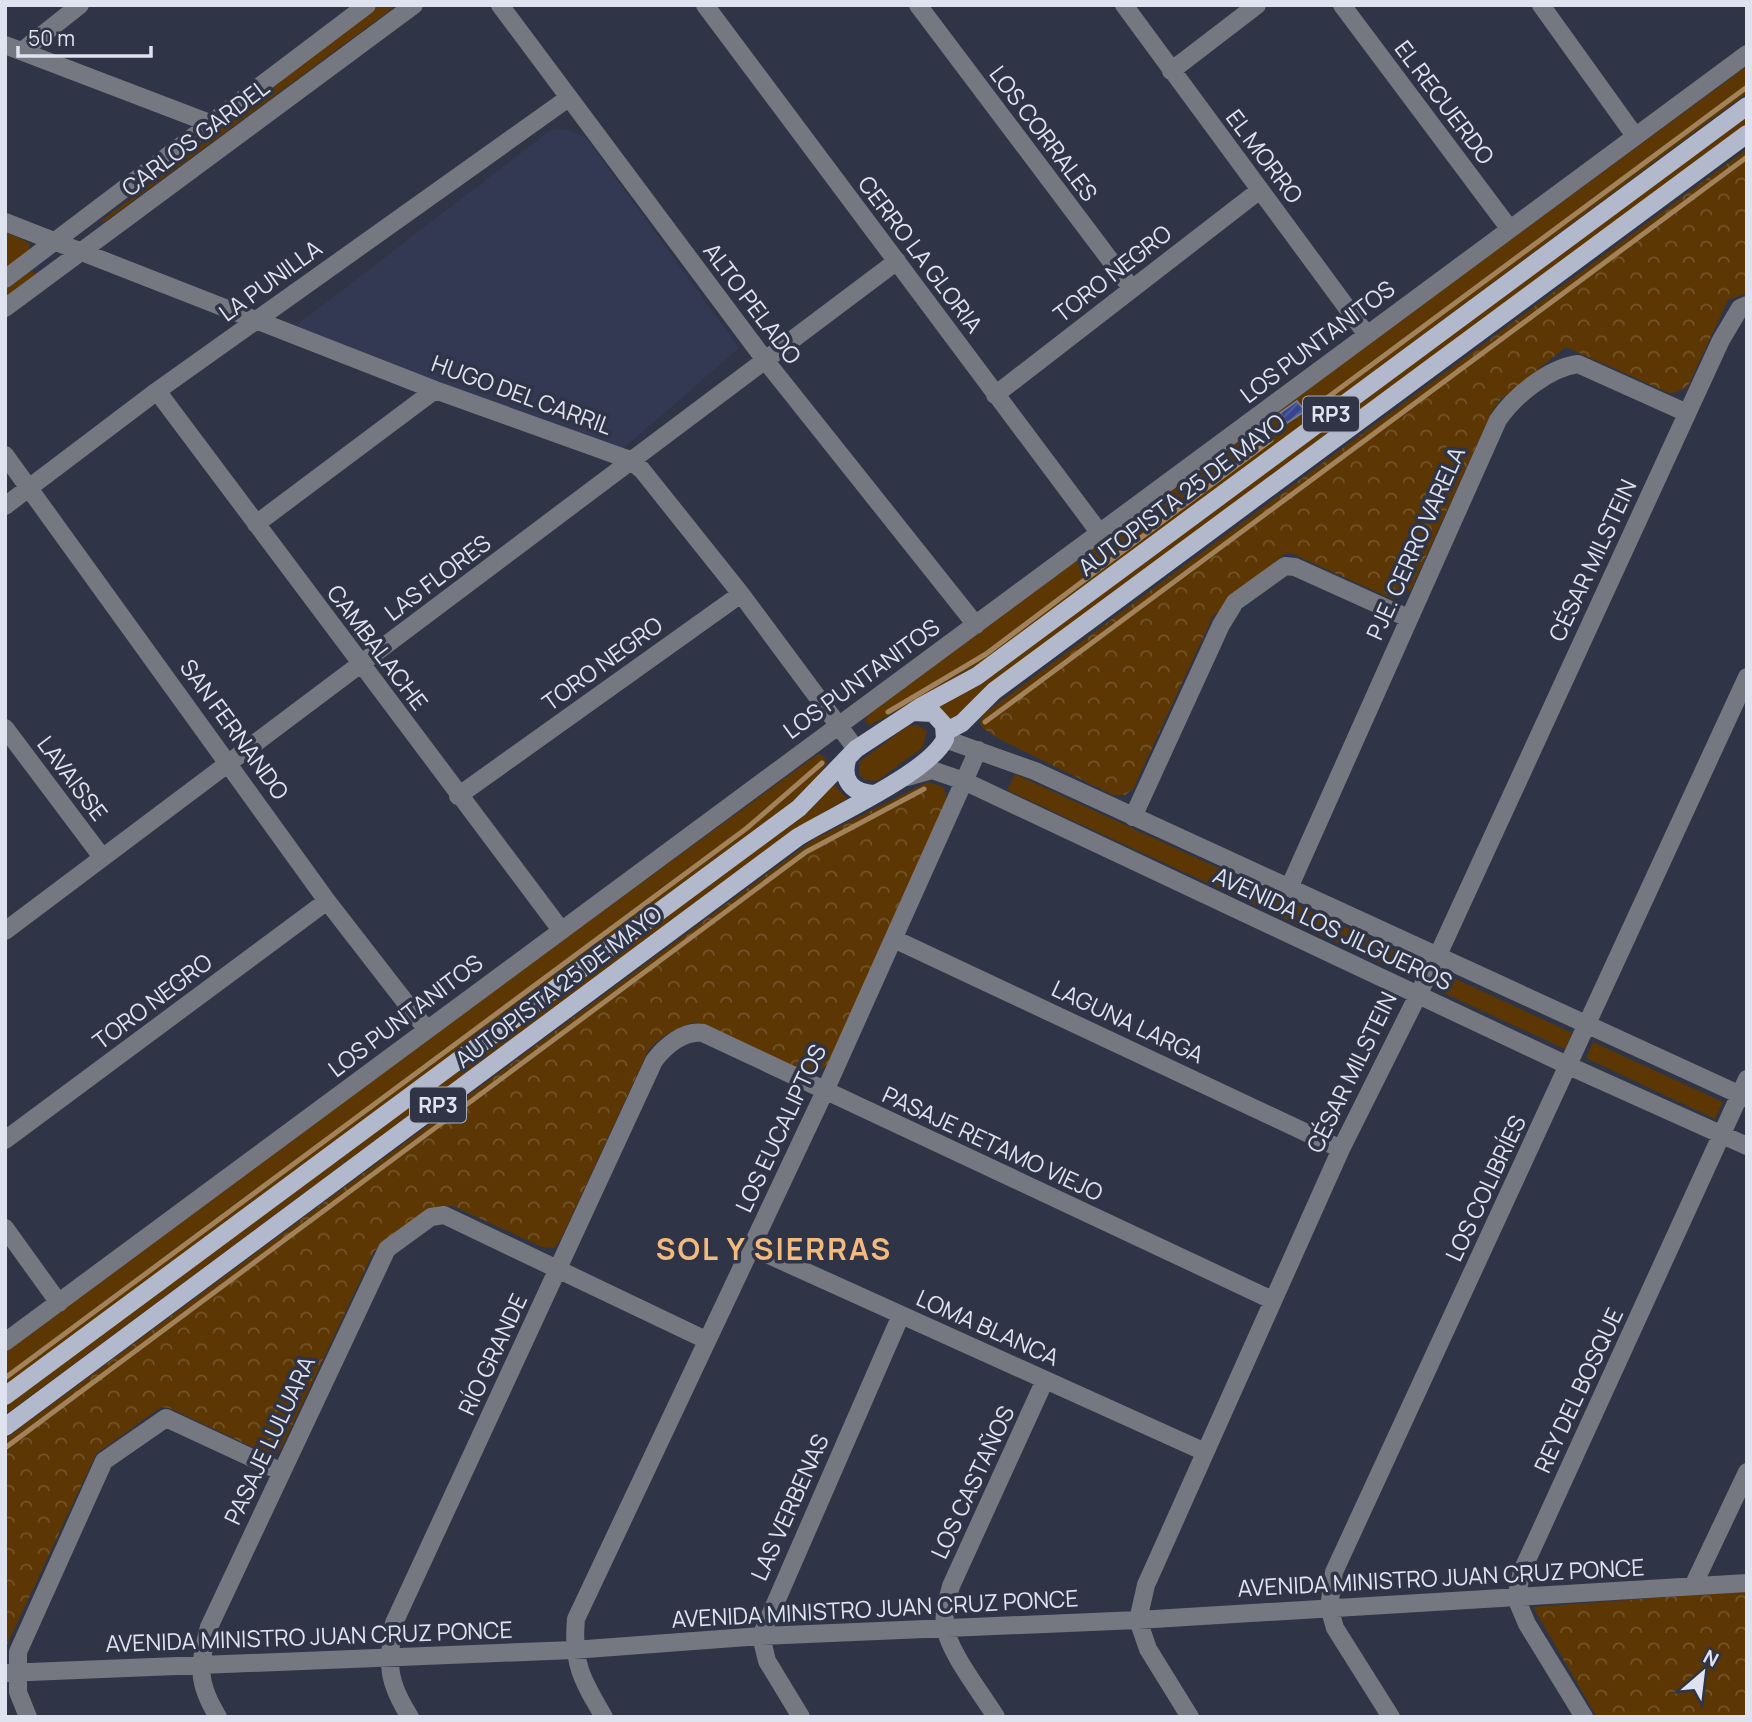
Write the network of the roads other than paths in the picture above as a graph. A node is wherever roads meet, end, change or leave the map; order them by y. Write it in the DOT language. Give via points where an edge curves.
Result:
graph roads {
  1 [pos="80,5"];
  2 [pos="367,5"];
  3 [pos="414,5"];
  4 [pos="500,5"];
  5 [pos="705,5"];
  6 [pos="918,5"];
  7 [pos="1124,5"];
  8 [pos="1257,5"];
  9 [pos="1342,5"];
  10 [pos="1541,5"];
  11 [pos="14,48"];
  12 [pos="1747,54"];
  13 [pos="1171,71"];
  14 [pos="567,99"];
  15 [pos="1747,106"];
  16 [pos="212,124"];
  17 [pos="1747,134"];
  18 [pos="1635,136"];
  19 [pos="1260,190"];
  20 [pos="5,222"];
  21 [pos="1509,228"];
  22 [pos="55,242"];
  23 [pos="81,252"];
  24 [pos="897,261"];
  25 [pos="5,279"];
  26 [pos="1132,289"];
  27 [pos="5,308"];
  28 [pos="1744,310"];
  29 [pos="256,320"];
  30 [pos="1367,335"];
  31 [pos="765,360"];
  32 [pos="435,390"];
  33 [pos="157,391"];
  34 [pos="995,395"];
  35 [pos="1687,413"];
  36 [pos="5,455"];
  37 [pos="630,460"];
  38 [pos="28,488"];
  39 [pos="5,506"];
  40 [pos="256,524"];
  41 [pos="1100,532"];
  42 [pos="741,594"];
  43 [pos="1408,618"];
  44 [pos="976,625"];
  45 [pos="361,666"];
  46 [pos="1747,677"];
  47 [pos="910,713"];
  48 [pos="837,726"];
  49 [pos="5,728"];
  50 [pos="945,736"];
  51 [pos="978,750"];
  52 [pos="852,753"];
  53 [pos="230,763"];
  54 [pos="897,781"];
  55 [pos="964,782"];
  56 [pos="877,794"];
  57 [pos="458,796"];
  58 [pos="1133,817"];
  59 [pos="102,857"];
  60 [pos="1289,888"];
  61 [pos="327,901"];
  62 [pos="5,930"];
  63 [pos="562,930"];
  64 [pos="894,939"];
  65 [pos="1438,955"];
  66 [pos="1416,994"];
  67 [pos="1587,1027"];
  68 [pos="427,1030"];
  69 [pos="693,1031"];
  70 [pos="1569,1066"];
  71 [pos="825,1091"];
  72 [pos="1744,1091"];
  73 [pos="1722,1134"];
  74 [pos="5,1140"];
  75 [pos="1747,1146"];
  76 [pos="1341,1149"];
  77 [pos="5,1228"];
  78 [pos="751,1247"];
  79 [pos="558,1269"];
  80 [pos="1272,1300"];
  81 [pos="59,1303"];
  82 [pos="901,1315"];
  83 [pos="706,1340"];
  84 [pos="5,1342"];
  85 [pos="1045,1380"];
  86 [pos="5,1396"];
  87 [pos="5,1427"];
  88 [pos="1205,1452"];
  89 [pos="282,1472"];
  90 [pos="1747,1472"];
  91 [pos="1747,1583"];
  92 [pos="1693,1586"];
  93 [pos="1516,1598"];
  94 [pos="1329,1607"];
  95 [pos="1138,1620"];
  96 [pos="945,1627"];
  97 [pos="761,1636"];
  98 [pos="573,1650"];
  99 [pos="387,1659"];
  100 [pos="199,1666"];
  101 [pos="11,1672"];
  102 [pos="28,1717"];
  103 [pos="218,1717"];
  104 [pos="410,1717"];
  105 [pos="604,1717"];
  106 [pos="801,1717"];
  107 [pos="996,1717"];
  108 [pos="1189,1717"];
  109 [pos="1391,1717"];
  110 [pos="1584,1717"];
  1 -- 11 [label="street"];
  2 -- 16 [label="street, CARLOS GARDEL"];
  3 -- 23 [label="street, CARLOS GARDEL"];
  4 -- 14 [label="street, ALTO PELADO"];
  5 -- 24 [label="street, CERRO LA GLORIA"];
  6 -- 26 [label="street, LOS CORRALES"];
  7 -- 13 [label="street, EL MORRO"];
  8 -- 13 [label="street"];
  9 -- 21 [label="street, EL RECUERDO"];
  10 -- 18 [label="street"];
  11 -- 16 [label="street"];
  12 -- 18 [label="street, LOS PUNTANITOS"];
  13 -- 19 [label="street, EL MORRO"];
  14 -- 29 [label="street, LA PUNILLA"];
  14 -- 31 [label="street, ALTO PELADO"];
  15 -- 47 [label="main road, AUTOPISTA 25 DE MAYO / RP3" via="977,676"];
  16 -- 22 [label="street, CARLOS GARDEL"];
  17 -- 50 [label="main road, AUTOPISTA 25 DE MAYO / RP3" via="994,691"];
  18 -- 21 [label="street, LOS PUNTANITOS"];
  19 -- 26 [label="street, TORO NEGRO"];
  19 -- 30 [label="street, EL MORRO"];
  20 -- 22 [label="street, HUGO DEL CARRIL"];
  21 -- 30 [label="street, LOS PUNTANITOS"];
  22 -- 23 [label="street, HUGO DEL CARRIL"];
  22 -- 25 [label="street, CARLOS GARDEL"];
  23 -- 27 [label="street, CARLOS GARDEL"];
  23 -- 29 [label="street, HUGO DEL CARRIL"];
  24 -- 31 [label="street, LAS FLORES"];
  24 -- 34 [label="street, CERRO LA GLORIA"];
  26 -- 34 [label="street, TORO NEGRO"];
  28 -- 35 [label="street, CÉSAR MILSTEIN" via="1721,340"];
  29 -- 32 [label="street, HUGO DEL CARRIL"];
  29 -- 33 [label="street, LA PUNILLA"];
  30 -- 41 [label="street, LOS PUNTANITOS"];
  31 -- 37 [label="street, LAS FLORES"];
  31 -- 44 [label="street, ALTO PELADO"];
  32 -- 37 [label="street, HUGO DEL CARRIL"];
  32 -- 40 [label="street"];
  33 -- 38 [label="street, LA PUNILLA"];
  33 -- 40 [label="street, CAMBALACHE"];
  34 -- 41 [label="street, CERRO LA GLORIA"];
  35 -- 43 [label="street, PJE. CERRO VARELA" via="1578,364 1560,366 1498,419"];
  35 -- 65 [label="street, CÉSAR MILSTEIN"];
  36 -- 38 [label="street, SAN FERNANDO"];
  37 -- 42 [label="street, HUGO DEL CARRIL"];
  37 -- 45 [label="street, LAS FLORES"];
  38 -- 39 [label="street, LA PUNILLA"];
  38 -- 53 [label="street, SAN FERNANDO"];
  40 -- 45 [label="street, CAMBALACHE"];
  41 -- 44 [label="street, LOS PUNTANITOS"];
  42 -- 48 [label="street, HUGO DEL CARRIL"];
  42 -- 57 [label="street, TORO NEGRO"];
  43 -- 58 [label="street" via="1285,566 1234,601"];
  43 -- 60 [label="street, PJE. CERRO VARELA"];
  44 -- 48 [label="street, LOS PUNTANITOS"];
  45 -- 53 [label="street, LAS FLORES"];
  45 -- 57 [label="street, CAMBALACHE"];
  46 -- 67 [label="street, LOS COLIBRÍES"];
  47 -- 50 [label="main road" via="933,713 944,725"];
  47 -- 52 [label="main road, RP3"];
  48 -- 52 [label="street, HUGO DEL CARRIL"];
  48 -- 63 [label="street, LOS PUNTANITOS"];
  49 -- 59 [label="street, LAVAISSE"];
  50 -- 51 [label="street, AVENIDA LOS JILGUEROS"];
  50 -- 54 [label="main road, RP3" via="932,755"];
  51 -- 55 [label="street, LOS EUCALIPTOS"];
  51 -- 58 [label="street, AVENIDA LOS JILGUEROS"];
  52 -- 56 [label="main road" via="844,771 847,781 863,794"];
  52 -- 86 [label="main road, AUTOPISTA 25 DE MAYO / RP3" via="799,808"];
  53 -- 59 [label="street, LAS FLORES"];
  53 -- 61 [label="street, SAN FERNANDO"];
  54 -- 55 [label="street, AVENIDA LOS JILGUEROS" via="932,770"];
  54 -- 56 [label="main road, RP3"];
  55 -- 64 [label="street, LOS EUCALIPTOS"];
  55 -- 66 [label="street, AVENIDA LOS JILGUEROS"];
  56 -- 87 [label="main road, AUTOPISTA 25 DE MAYO / RP3" via="798,837"];
  57 -- 63 [label="street, CAMBALACHE"];
  58 -- 60 [label="street, AVENIDA LOS JILGUEROS"];
  59 -- 62 [label="street, LAS FLORES"];
  60 -- 65 [label="street, AVENIDA LOS JILGUEROS"];
  61 -- 68 [label="street, SAN FERNANDO"];
  61 -- 74 [label="street, TORO NEGRO"];
  63 -- 68 [label="street, LOS PUNTANITOS"];
  64 -- 71 [label="street, LOS EUCALIPTOS"];
  64 -- 76 [label="street, LAGUNA LARGA"];
  65 -- 66 [label="street, CÉSAR MILSTEIN"];
  65 -- 67 [label="street, AVENIDA LOS JILGUEROS"];
  66 -- 70 [label="street, AVENIDA LOS JILGUEROS"];
  66 -- 76 [label="street, CÉSAR MILSTEIN"];
  67 -- 70 [label="street, LOS COLIBRÍES"];
  67 -- 72 [label="street, AVENIDA LOS JILGUEROS"];
  68 -- 81 [label="street, LOS PUNTANITOS"];
  69 -- 71 [label="street, PASAJE RETAMO VIEJO"];
  69 -- 79 [label="street, RÍO GRANDE" via="664,1048 654,1061"];
  70 -- 73 [label="street, AVENIDA LOS JILGUEROS"];
  70 -- 94 [label="street, LOS COLIBRÍES" via="1334,1572"];
  71 -- 78 [label="street, LOS EUCALIPTOS"];
  71 -- 80 [label="street, PASAJE RETAMO VIEJO"];
  72 -- 73 [label="street, REY DEL BOSQUE"];
  73 -- 75 [label="street, AVENIDA LOS JILGUEROS"];
  73 -- 93 [label="street, REY DEL BOSQUE" via="1521,1571"];
  76 -- 80 [label="street, CÉSAR MILSTEIN"];
  77 -- 81 [label="street"];
  78 -- 82 [label="street, LOMA BLANCA"];
  78 -- 83 [label="street, LOS EUCALIPTOS"];
  79 -- 83 [label="street"];
  79 -- 89 [label="street, PASAJE LULUARA" via="444,1215 431,1217 387,1249"];
  79 -- 99 [label="street, RÍO GRANDE" via="394,1623"];
  80 -- 88 [label="street, CÉSAR MILSTEIN"];
  81 -- 84 [label="street, LOS PUNTANITOS"];
  82 -- 85 [label="street, LOMA BLANCA"];
  82 -- 97 [label="street, LAS VERBENAS"];
  83 -- 98 [label="street, LOS EUCALIPTOS" via="576,1619"];
  85 -- 88 [label="street, LOMA BLANCA"];
  85 -- 96 [label="street, LOS CASTAÑOS" via="951,1586"];
  88 -- 95 [label="street, CÉSAR MILSTEIN" via="1146,1586"];
  89 -- 100 [label="street, PASAJE LULUARA" via="209,1627"];
  89 -- 101 [label="street" via="166,1418 104,1461"];
  90 -- 92 [label="street"];
  91 -- 92 [label="street, AVENIDA MINISTRO JUAN CRUZ PONCE"];
  92 -- 93 [label="street, AVENIDA MINISTRO JUAN CRUZ PONCE"];
  93 -- 94 [label="street, AVENIDA MINISTRO JUAN CRUZ PONCE"];
  93 -- 110 [label="street"];
  94 -- 95 [label="street, AVENIDA MINISTRO JUAN CRUZ PONCE"];
  94 -- 109 [label="street" via="1335,1628"];
  95 -- 96 [label="street, AVENIDA MINISTRO JUAN CRUZ PONCE"];
  95 -- 108 [label="street" via="1148,1649"];
  96 -- 97 [label="street, AVENIDA MINISTRO JUAN CRUZ PONCE"];
  96 -- 107 [label="street"];
  97 -- 98 [label="street, AVENIDA MINISTRO JUAN CRUZ PONCE"];
  97 -- 106 [label="street" via="766,1661"];
  98 -- 99 [label="street, AVENIDA MINISTRO JUAN CRUZ PONCE"];
  98 -- 105 [label="street, LOS EUCALIPTOS" via="581,1678"];
  99 -- 100 [label="street, AVENIDA MINISTRO JUAN CRUZ PONCE"];
  99 -- 104 [label="street, RÍO GRANDE" via="393,1691"];
  100 -- 101 [label="street, AVENIDA MINISTRO JUAN CRUZ PONCE"];
  100 -- 103 [label="street, PASAJE LULUARA" via="204,1693"];
  101 -- 102 [label="street"];
}
